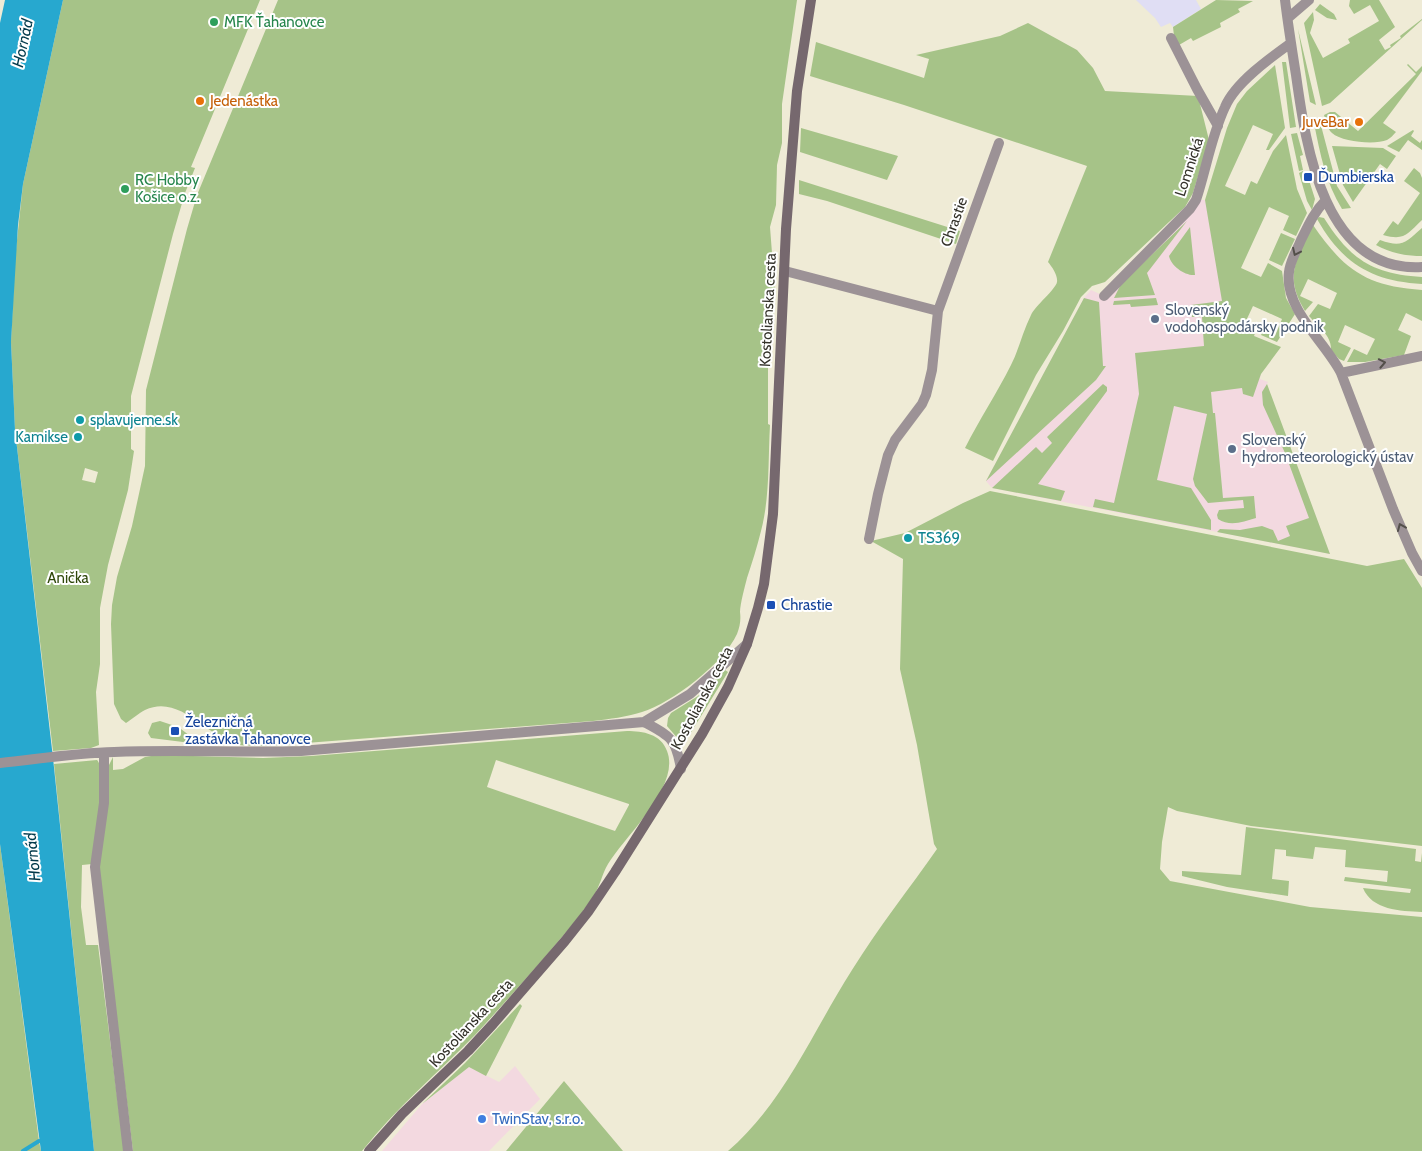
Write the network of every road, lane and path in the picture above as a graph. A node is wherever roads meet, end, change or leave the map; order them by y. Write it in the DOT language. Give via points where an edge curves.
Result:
graph roads {
  1 [pos="811,0"];
  2 [pos="1285,0"];
  3 [pos="1309,0"];
  4 [pos="1288,18"];
  5 [pos="1171,38"];
  6 [pos="1291,43"];
  7 [pos="1218,126"];
  8 [pos="999,143"];
  9 [pos="1325,201"];
  10 [pos="1422,267"];
  11 [pos="785,272"];
  12 [pos="1104,296"];
  13 [pos="938,311"];
  14 [pos="1422,356"];
  15 [pos="1342,373"];
  16 [pos="869,540"];
  17 [pos="1422,571"];
  18 [pos="747,644"];
  19 [pos="644,722"];
  20 [pos="104,752"];
  21 [pos="0,762"];
  22 [pos="681,769"];
  23 [pos="128,1151"];
  24 [pos="369,1151"];
  1 -- 11 [label="street, Kostolianska cesta" via="797,91"];
  2 -- 4 [label="street"];
  3 -- 4 [label="street"];
  4 -- 6 [label="street"];
  5 -- 7 [label="street"];
  6 -- 7 [label="street, Lomnická" via="1237,88"];
  6 -- 9 [label="street" via="1304,129"];
  7 -- 12 [label="street, Lomnická" via="1193,206"];
  8 -- 13 [label="street, Chrastie"];
  9 -- 10 [label="street" via="1339,224 1360,248 1392,263"];
  9 -- 15 [label="street, one-way" via="1312,218 1298,247 1288,278 1292,296 1306,323"];
  11 -- 13 [label="street"];
  11 -- 18 [label="street, Kostolianska cesta" via="773,514 764,584"];
  13 -- 16 [label="street, Chrastie" via="928,390 922,404 890,449"];
  15 -- 14 [label="street, one-way"];
  17 -- 15 [label="street, one-way" via="1393,510"];
  18 -- 19 [label="street" via="690,694"];
  18 -- 22 [label="street, Kostolianska cesta" via="716,710"];
  19 -- 20 [label="street" via="301,751"];
  19 -- 22 [label="street" via="673,742 678,750"];
  20 -- 21 [label="street"];
  20 -- 23 [label="street" via="104,803 95,866"];
  22 -- 24 [label="street, Kostolianska cesta" via="615,872 565,941 468,1051 402,1114"];
}
